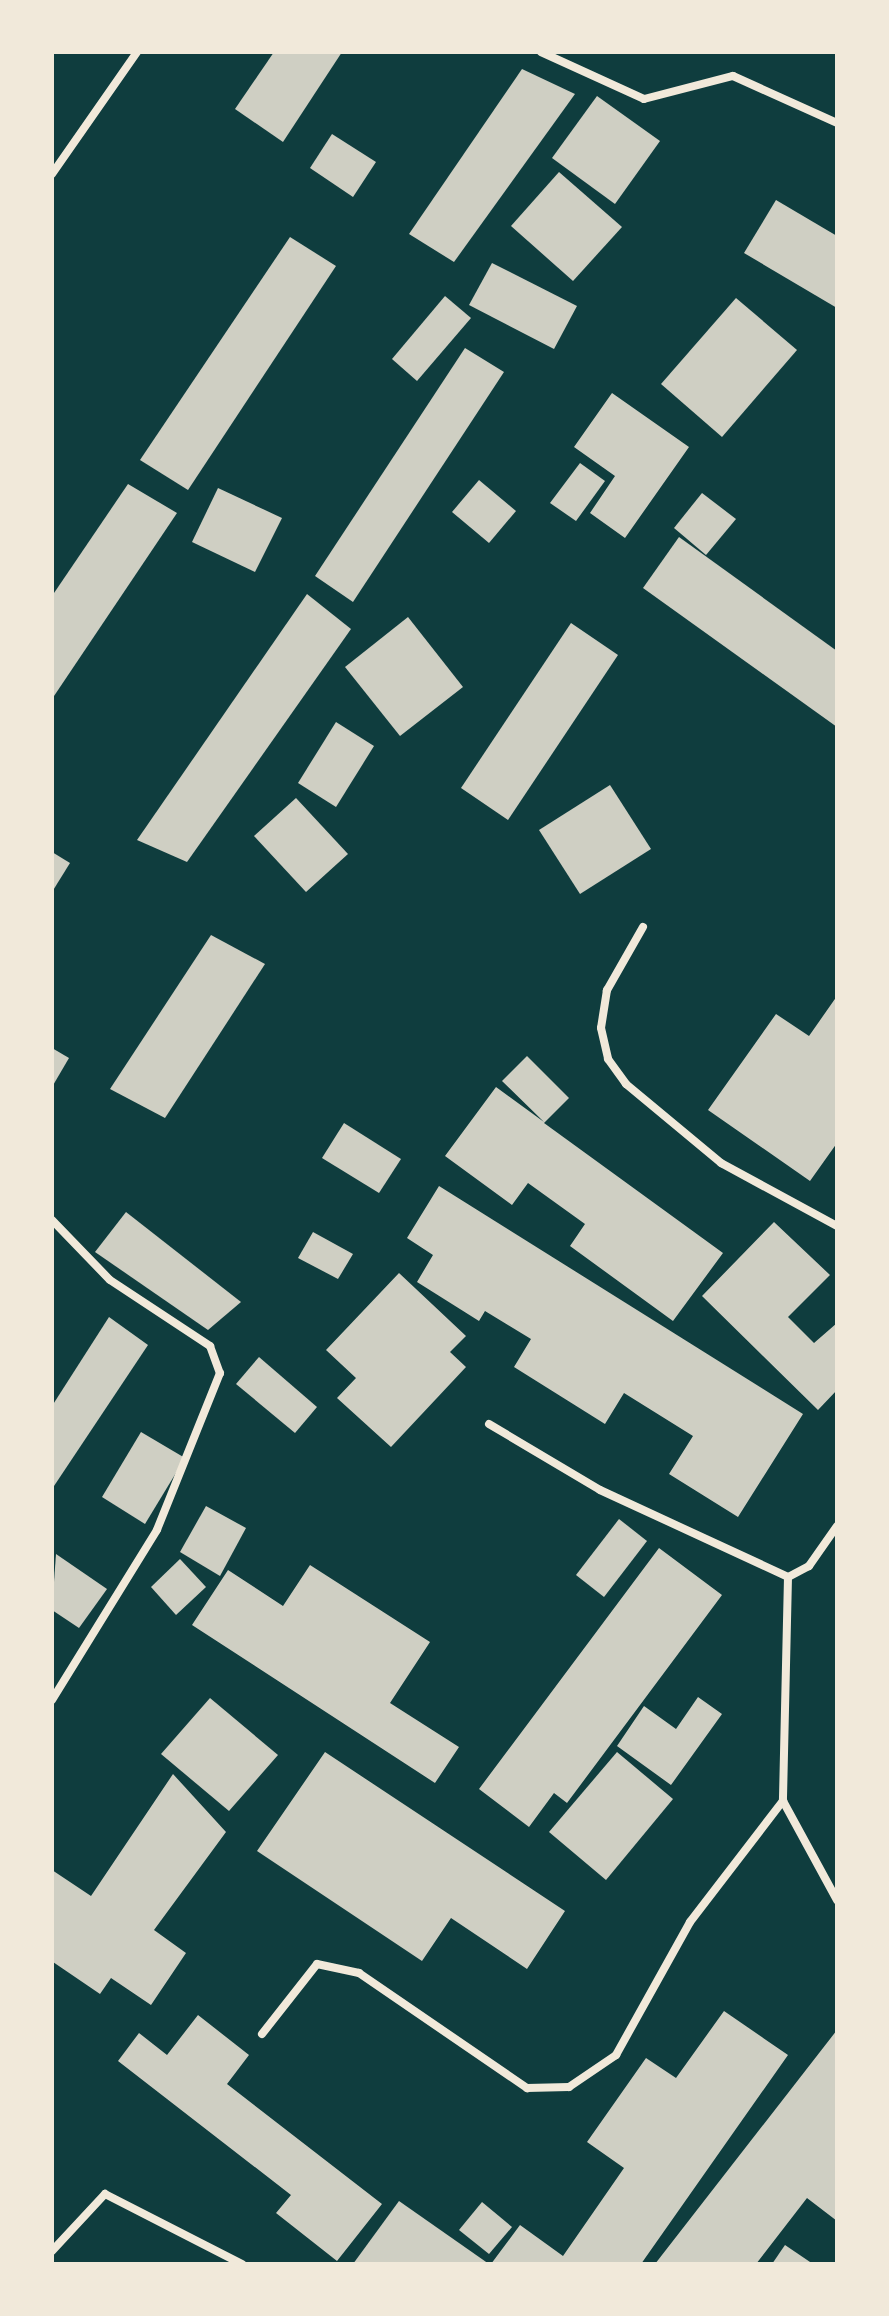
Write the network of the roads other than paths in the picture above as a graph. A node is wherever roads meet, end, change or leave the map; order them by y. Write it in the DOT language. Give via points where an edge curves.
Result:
graph roads {
  1 [pos="137,52"];
  2 [pos="541,52"];
  3 [pos="837,123"];
  4 [pos="52,174"];
  5 [pos="643,927"];
  6 [pos="52,1220"];
  7 [pos="837,1226"];
  8 [pos="489,1424"];
  9 [pos="837,1526"];
  10 [pos="788,1577"];
  11 [pos="52,1700"];
  12 [pos="783,1801"];
  13 [pos="837,1900"];
  14 [pos="262,2034"];
  15 [pos="52,2251"];
  16 [pos="242,2264"];
  1 -- 4 [label="street"];
  2 -- 3 [label="street" via="644,99 733,76"];
  5 -- 7 [label="street" via="607,990 601,1028 608,1059 626,1084 721,1163"];
  6 -- 11 [label="street" via="110,1280 210,1346 220,1373 157,1530"];
  8 -- 10 [label="street" via="600,1490"];
  9 -- 10 [label="street" via="809,1566"];
  10 -- 12 [label="street"];
  12 -- 13 [label="street"];
  12 -- 14 [label="street" via="690,1922 616,2055 569,2087 527,2088 359,1973 317,1964"];
  15 -- 16 [label="street" via="105,2194"];
}
